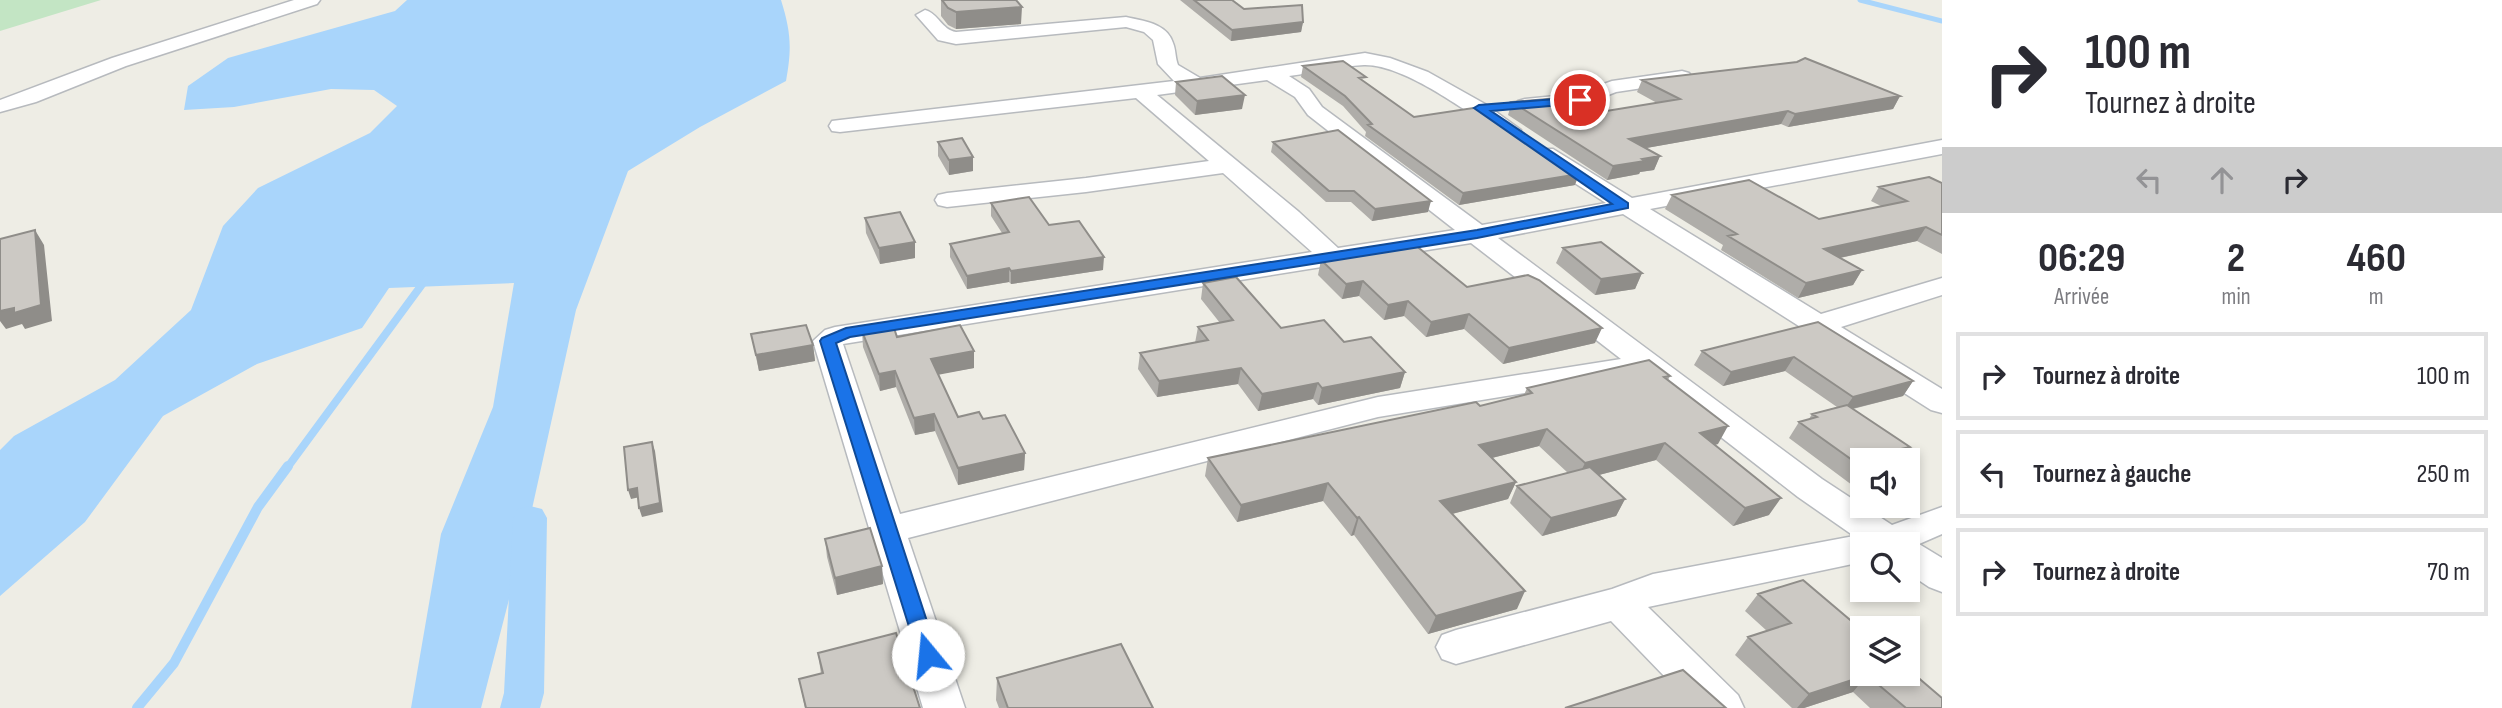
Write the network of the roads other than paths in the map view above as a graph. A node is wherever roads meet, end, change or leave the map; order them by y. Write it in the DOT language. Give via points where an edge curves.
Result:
graph roads {
  1 [pos="311,0"];
  2 [pos="1024,10"];
  3 [pos="925,15"];
  4 [pos="1043,30"];
  5 [pos="1268,72"];
  6 [pos="1701,75"];
  7 [pos="1200,84"];
  8 [pos="1139,90"];
  9 [pos="0,106"];
  10 [pos="1479,108"];
  11 [pos="840,126"];
  12 [pos="1942,147"];
  13 [pos="1228,165"];
  14 [pos="947,200"];
  15 [pos="1624,205"];
  16 [pos="1477,234"];
  17 [pos="1331,256"];
  18 [pos="1942,286"];
  19 [pos="1817,325"];
  20 [pos="1647,364"];
  21 [pos="1942,403"];
  22 [pos="1942,520"];
  23 [pos="888,530"];
  24 [pos="1867,532"];
  25 [pos="1918,532"];
  26 [pos="1850,554"];
  27 [pos="1920,565"];
  28 [pos="1942,577"];
  29 [pos="1618,603"];
  30 [pos="1456,647"];
  31 [pos="944,708"];
  32 [pos="1723,708"];
  1 -- 9 [label="street"];
  2 -- 4 [label="street"];
  3 -- 4 [label="street" via="944,36 956,38"];
  4 -- 7 [label="street" via="1126,22 1144,26 1160,36 1175,72"];
  5 -- 7 [label="street"];
  5 -- 10 [label="street" via="1377,60"];
  5 -- 16 [label="street" via="1302,93 1315,111"];
  6 -- 10 [label="street" via="1612,87 1580,100"];
  7 -- 8 [label="street"];
  8 -- 11 [label="street"];
  8 -- 13 [label="street"];
  10 -- 15 [label="street"];
  12 -- 15 [label="street"];
  13 -- 14 [label="street"];
  13 -- 17 [label="street"];
  15 -- 16 [label="street"];
  15 -- 19 [label="street"];
  16 -- 17 [label="street"];
  16 -- 20 [label="street"];
  17 -- 23 [label="street" via="835,336 828,341"];
  18 -- 19 [label="street"];
  19 -- 21 [label="street"];
  20 -- 23 [label="street" via="1378,407"];
  20 -- 24 [label="street"];
  22 -- 25 [label="street"];
  23 -- 31 [label="street"];
  26 -- 29 [label="street" via="1653,589"];
  27 -- 28 [label="street"];
  29 -- 30 [label="street"];
  29 -- 32 [label="street"];
}
